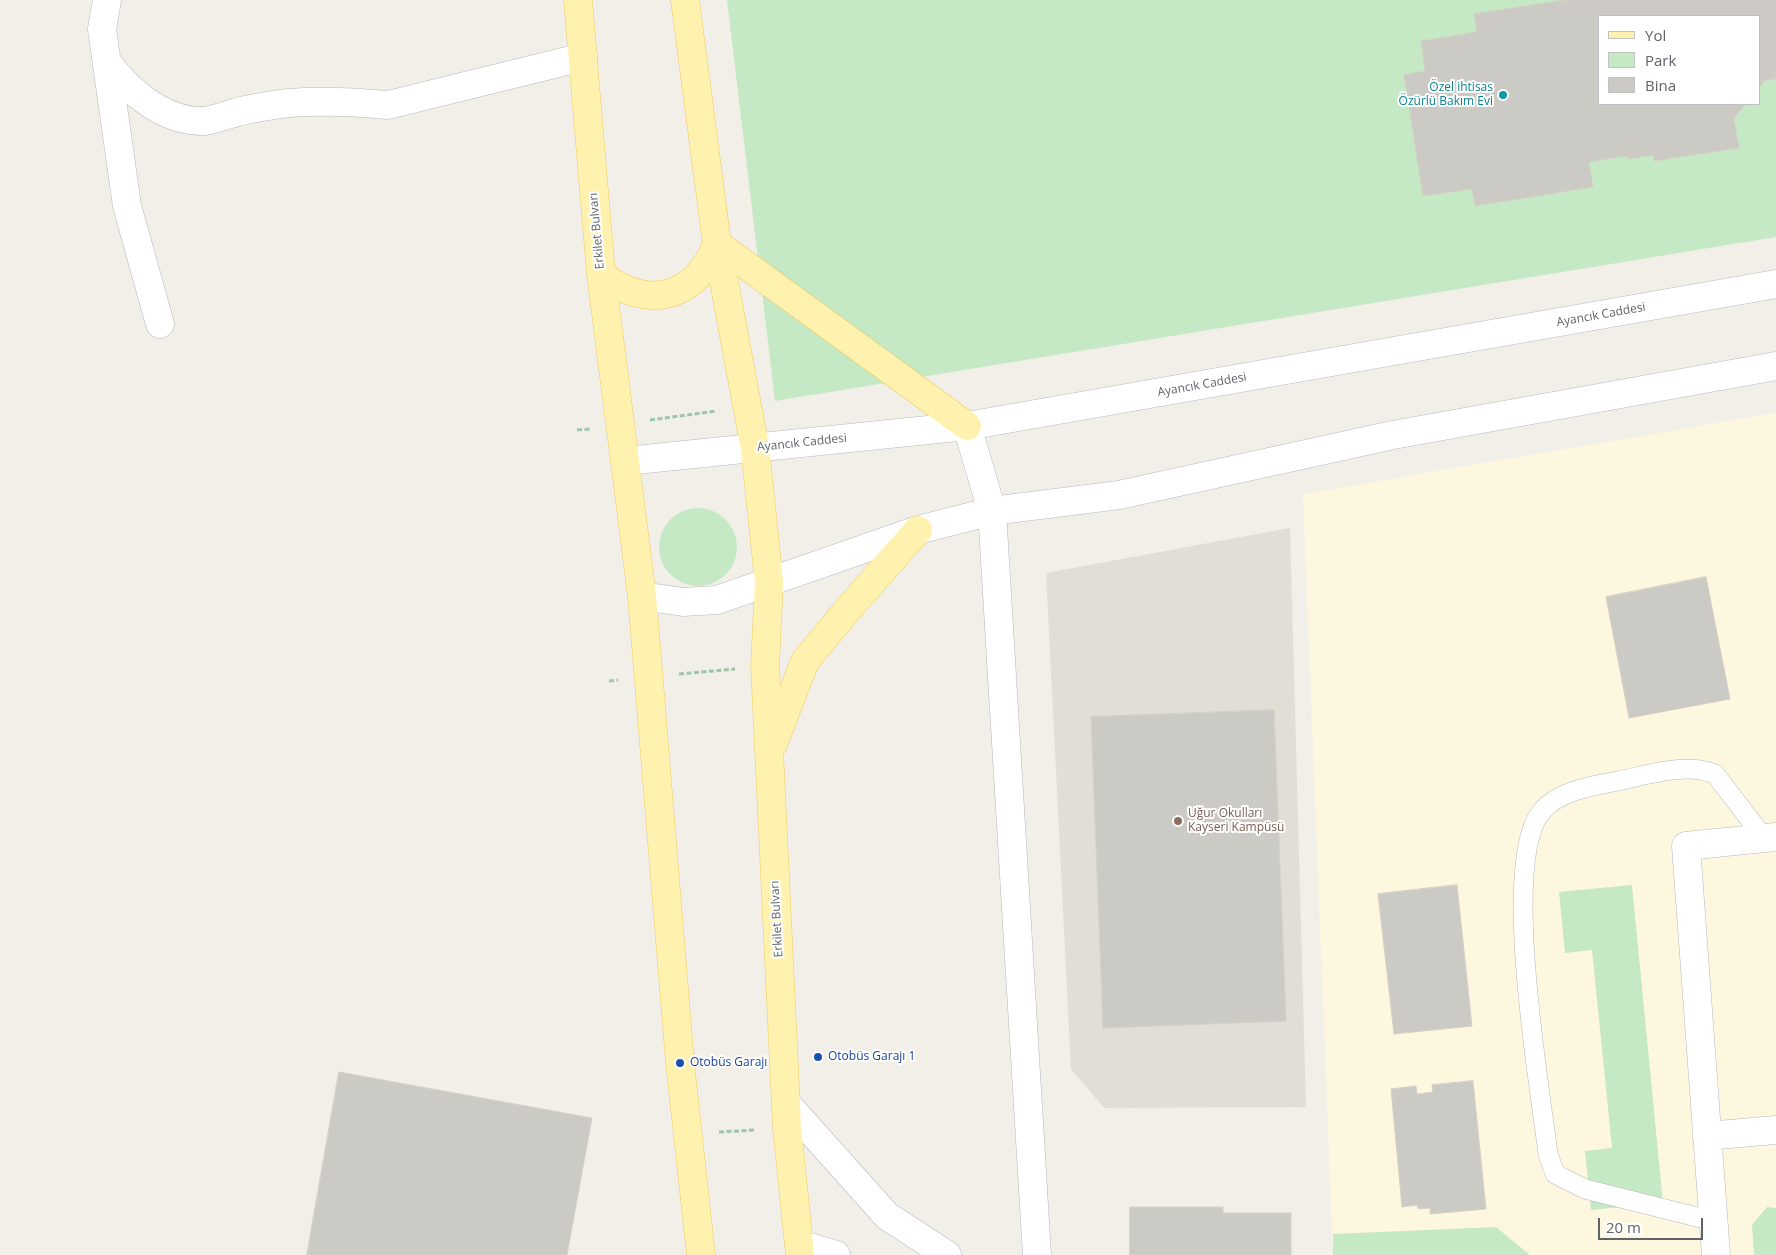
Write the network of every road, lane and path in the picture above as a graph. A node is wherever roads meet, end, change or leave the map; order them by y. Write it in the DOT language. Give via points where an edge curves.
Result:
graph roads {
  1 [pos="107,0"];
  2 [pos="578,0"];
  3 [pos="685,0"];
  4 [pos="583,57"];
  5 [pos="107,62"];
  6 [pos="717,244"];
  7 [pos="601,274"];
  8 [pos="1776,284"];
  9 [pos="160,324"];
  10 [pos="1776,366"];
  11 [pos="747,407"];
  12 [pos="618,424"];
  13 [pos="967,426"];
  14 [pos="577,430"];
  15 [pos="755,448"];
  16 [pos="626,461"];
  17 [pos="992,512"];
  18 [pos="918,530"];
  19 [pos="769,582"];
  20 [pos="642,596"];
  21 [pos="765,666"];
  22 [pos="649,677"];
  23 [pos="609,681"];
  24 [pos="769,755"];
  25 [pos="1770,837"];
  26 [pos="786,1115"];
  27 [pos="1776,1130"];
  28 [pos="688,1134"];
  29 [pos="1707,1136"];
  30 [pos="1713,1221"];
  31 [pos="800,1250"];
  32 [pos="700,1255"];
  33 [pos="836,1255"];
  34 [pos="947,1255"];
  35 [pos="1037,1255"];
  36 [pos="1716,1255"];
  1 -- 5 [label="street" via="102,29"];
  2 -- 4 [label="main road, Erkilet Bulvarı"];
  3 -- 6 [label="main road"];
  4 -- 5 [label="street" via="388,105 288,103 204,121 183,117 144,100 126,86"];
  4 -- 7 [label="main road, Erkilet Bulvarı"];
  5 -- 9 [label="street" via="127,206"];
  6 -- 7 [label="main road" via="711,261 700,276 668,294 632,293 615,286"];
  6 -- 11 [label="main road"];
  6 -- 13 [label="main road"];
  7 -- 12 [label="main road, Erkilet Bulvarı"];
  8 -- 13 [label="street, Ayancık Caddesi"];
  10 -- 17 [label="street" via="1393,435 1119,495"];
  11 -- 12 [label="path"];
  11 -- 15 [label="main road"];
  12 -- 14 [label="path"];
  12 -- 16 [label="main road, Erkilet Bulvarı"];
  13 -- 15 [label="street, Ayancık Caddesi"];
  13 -- 17 [label="street"];
  15 -- 16 [label="street, Ayancık Caddesi"];
  15 -- 19 [label="main road, Erkilet Bulvarı"];
  16 -- 20 [label="main road, Erkilet Bulvarı"];
  17 -- 18 [label="street"];
  17 -- 35 [label="street"];
  18 -- 19 [label="street"];
  18 -- 24 [label="main road" via="805,661"];
  19 -- 20 [label="street" via="716,600 683,602"];
  19 -- 21 [label="main road, Erkilet Bulvarı"];
  20 -- 22 [label="main road"];
  21 -- 22 [label="path"];
  21 -- 24 [label="main road, Erkilet Bulvarı"];
  22 -- 23 [label="path"];
  22 -- 28 [label="main road"];
  24 -- 26 [label="main road, Erkilet Bulvarı"];
  25 -- 29 [label="street" via="1686,846"];
  25 -- 30 [label="lane" via="1714,774 1703,769 1668,771 1584,788 1555,800 1541,812 1528,842 1524,868 1522,946 1548,1154 1555,1174 1585,1189"];
  26 -- 28 [label="path"];
  26 -- 31 [label="main road, Erkilet Bulvarı"];
  26 -- 34 [label="street" via="888,1216"];
  27 -- 29 [label="street"];
  28 -- 32 [label="main road"];
  29 -- 30 [label="street"];
  30 -- 36 [label="street"];
  31 -- 33 [label="street"];
}
